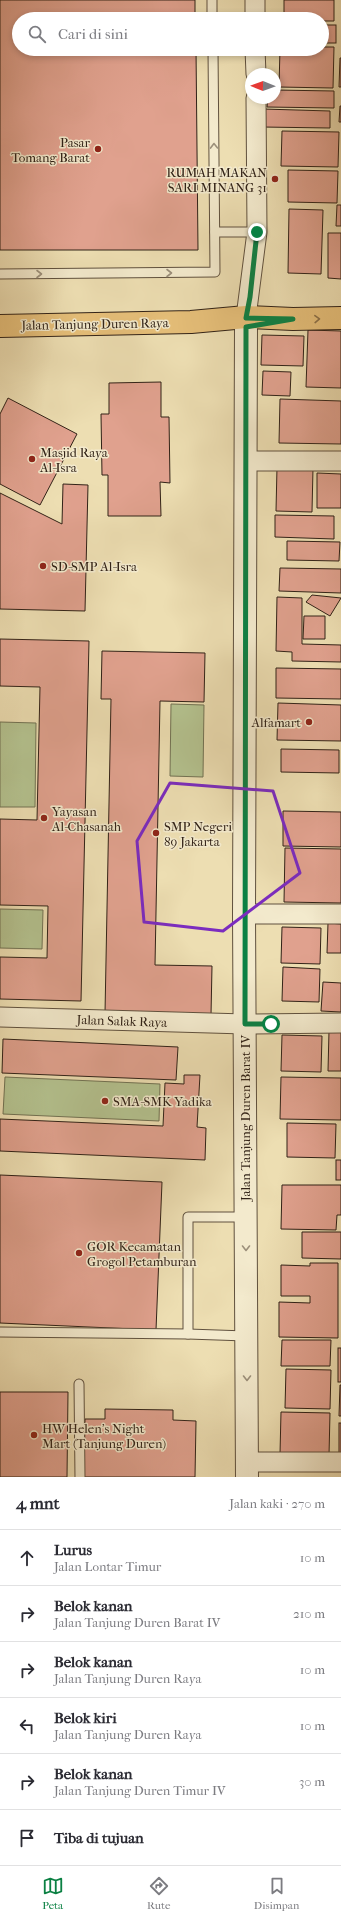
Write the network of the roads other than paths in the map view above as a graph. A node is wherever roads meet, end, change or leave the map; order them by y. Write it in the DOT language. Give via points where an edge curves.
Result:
graph roads {
  1 [pos="212,0"];
  2 [pos="255,0"];
  3 [pos="212,12"];
  4 [pos="255,12"];
  5 [pos="213,56"];
  6 [pos="255,56"];
  7 [pos="256,68"];
  8 [pos="256,104"];
  9 [pos="215,232"];
  10 [pos="257,232"];
  11 [pos="0,274"];
  12 [pos="341,318"];
  13 [pos="246,322"];
  14 [pos="0,326"];
  15 [pos="246,461"];
  16 [pos="341,461"];
  17 [pos="244,914"];
  18 [pos="341,914"];
  19 [pos="0,1017"];
  20 [pos="341,1022"];
  21 [pos="245,1024"];
  22 [pos="246,1217"];
  23 [pos="0,1332"];
  24 [pos="188,1334"];
  25 [pos="246,1336"];
  26 [pos="79,1384"];
  27 [pos="341,1462"];
  28 [pos="247,1470"];
  29 [pos="80,1477"];
  1 -- 3 [label="lane"];
  2 -- 4 [label="street"];
  9 -- 5 [label="lane, one-way"];
  6 -- 7 [label="street"];
  8 -- 10 [label="street"];
  9 -- 10 [label="lane"];
  11 -- 9 [label="lane, one-way" via="215,272"];
  10 -- 13 [label="street"];
  13 -- 12 [label="main road, Jalan Tanjung Duren Raya, one-way"];
  13 -- 14 [label="main road, Jalan Tanjung Duren Raya"];
  13 -- 15 [label="street, Jalan Tanjung Duren Barat IV"];
  15 -- 16 [label="street"];
  15 -- 17 [label="street, Jalan Tanjung Duren Barat IV"];
  17 -- 18 [label="street"];
  17 -- 21 [label="street, Jalan Tanjung Duren Barat IV"];
  19 -- 21 [label="street, Jalan Salak Raya"];
  20 -- 21 [label="street, Jalan Salak Raya"];
  21 -- 22 [label="street, Jalan Tanjung Duren Barat IV"];
  22 -- 24 [label="lane" via="188,1217"];
  22 -- 25 [label="street, Jalan Tanjung Duren Barat IV, one-way"];
  23 -- 24 [label="lane"];
  24 -- 25 [label="lane"];
  25 -- 28 [label="street, Jalan Tanjung Duren Barat IV, one-way"];
  26 -- 29 [label="lane"];
  27 -- 28 [label="street"];
}
